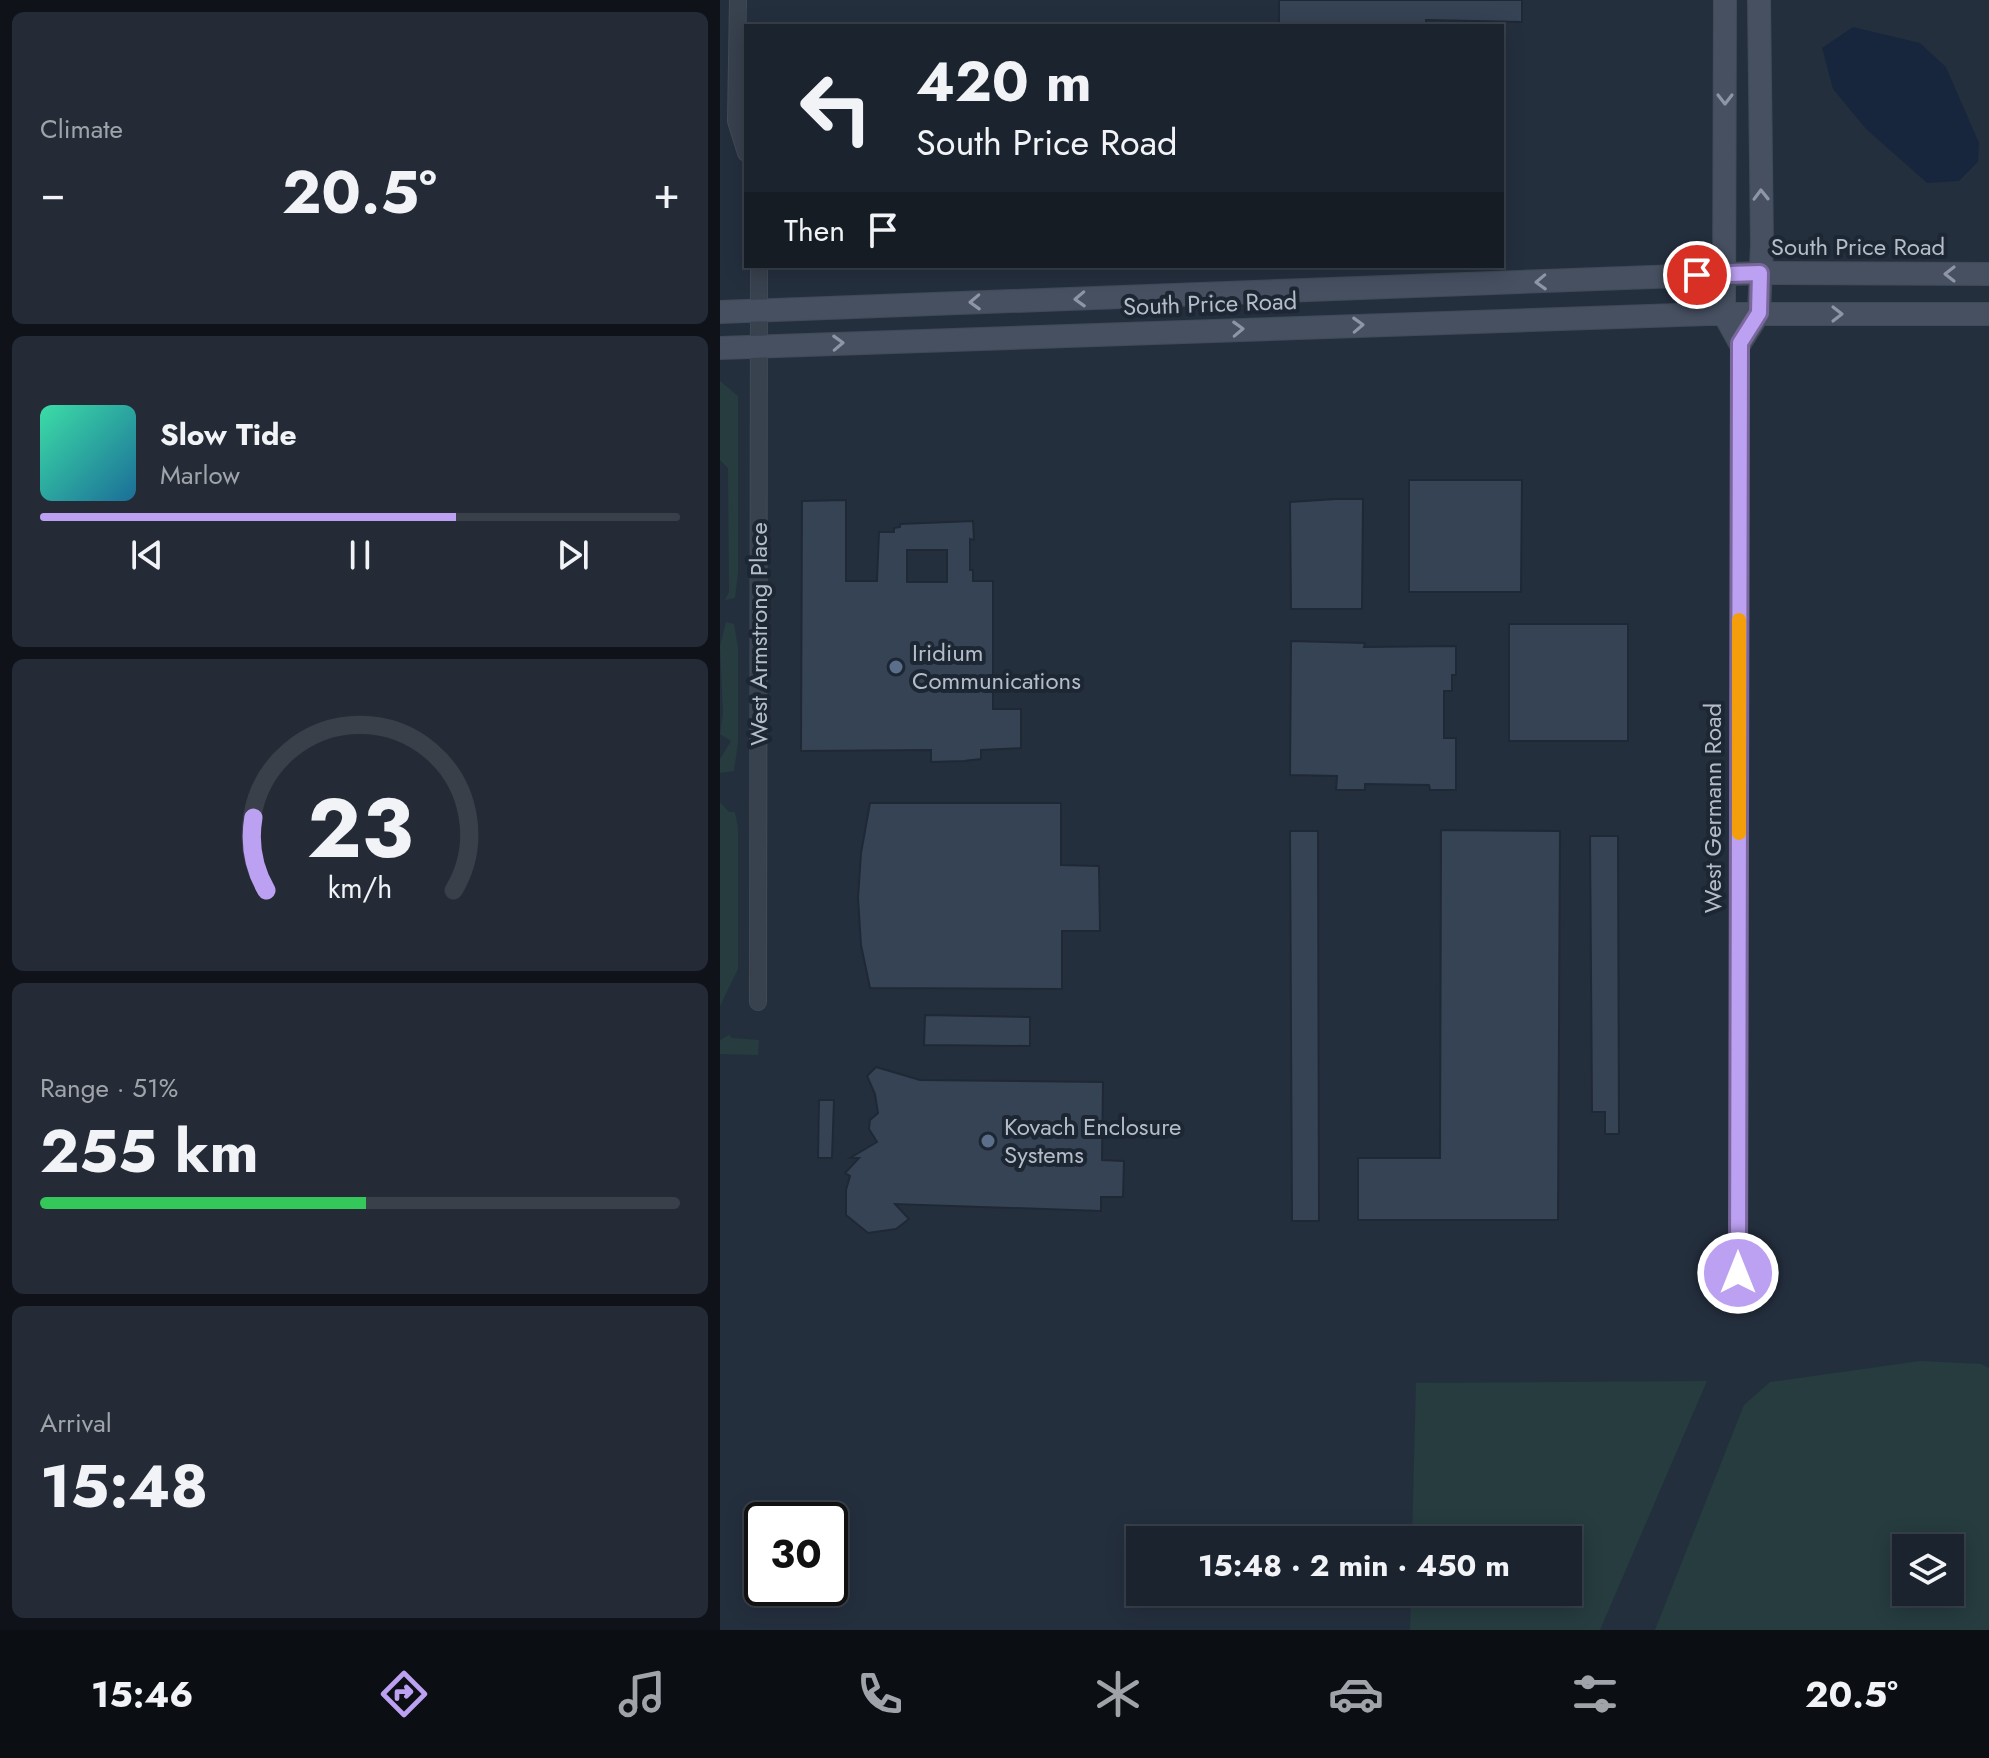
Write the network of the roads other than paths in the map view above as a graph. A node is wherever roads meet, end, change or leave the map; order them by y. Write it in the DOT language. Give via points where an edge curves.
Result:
graph roads {
  1 [pos="738,0"];
  2 [pos="1725,0"];
  3 [pos="1759,0"];
  4 [pos="744,147"];
  5 [pos="759,268"];
  6 [pos="1760,273"];
  7 [pos="1989,274"];
  8 [pos="1724,275"];
  9 [pos="760,311"];
  10 [pos="720,312"];
  11 [pos="1759,313"];
  12 [pos="1724,314"];
  13 [pos="1989,314"];
  14 [pos="1740,343"];
  15 [pos="760,346"];
  16 [pos="720,348"];
  17 [pos="758,1002"];
  18 [pos="1738,1273"];
  1 -- 4 [label="street" via="736,121"];
  2 -- 8 [label="main road, West Germann Road, one-way"];
  6 -- 3 [label="main road, one-way"];
  5 -- 9 [label="street, West Armstrong Place"];
  7 -- 6 [label="main road, South Price Road, one-way"];
  6 -- 8 [label="main road, South Price Road"];
  6 -- 11 [label="main road"];
  8 -- 9 [label="main road, South Price Road, one-way"];
  8 -- 12 [label="main road, West Germann Road"];
  9 -- 10 [label="main road, South Price Road"];
  9 -- 15 [label="street, West Armstrong Place"];
  11 -- 12 [label="main road, South Price Road"];
  11 -- 13 [label="main road, South Price Road, one-way"];
  11 -- 14 [label="main road"];
  12 -- 14 [label="main road, West Germann Road"];
  15 -- 12 [label="main road, South Price Road, one-way"];
  14 -- 18 [label="street, West Germann Road"];
  15 -- 16 [label="main road, South Price Road"];
  15 -- 17 [label="street, West Armstrong Place"];
}
